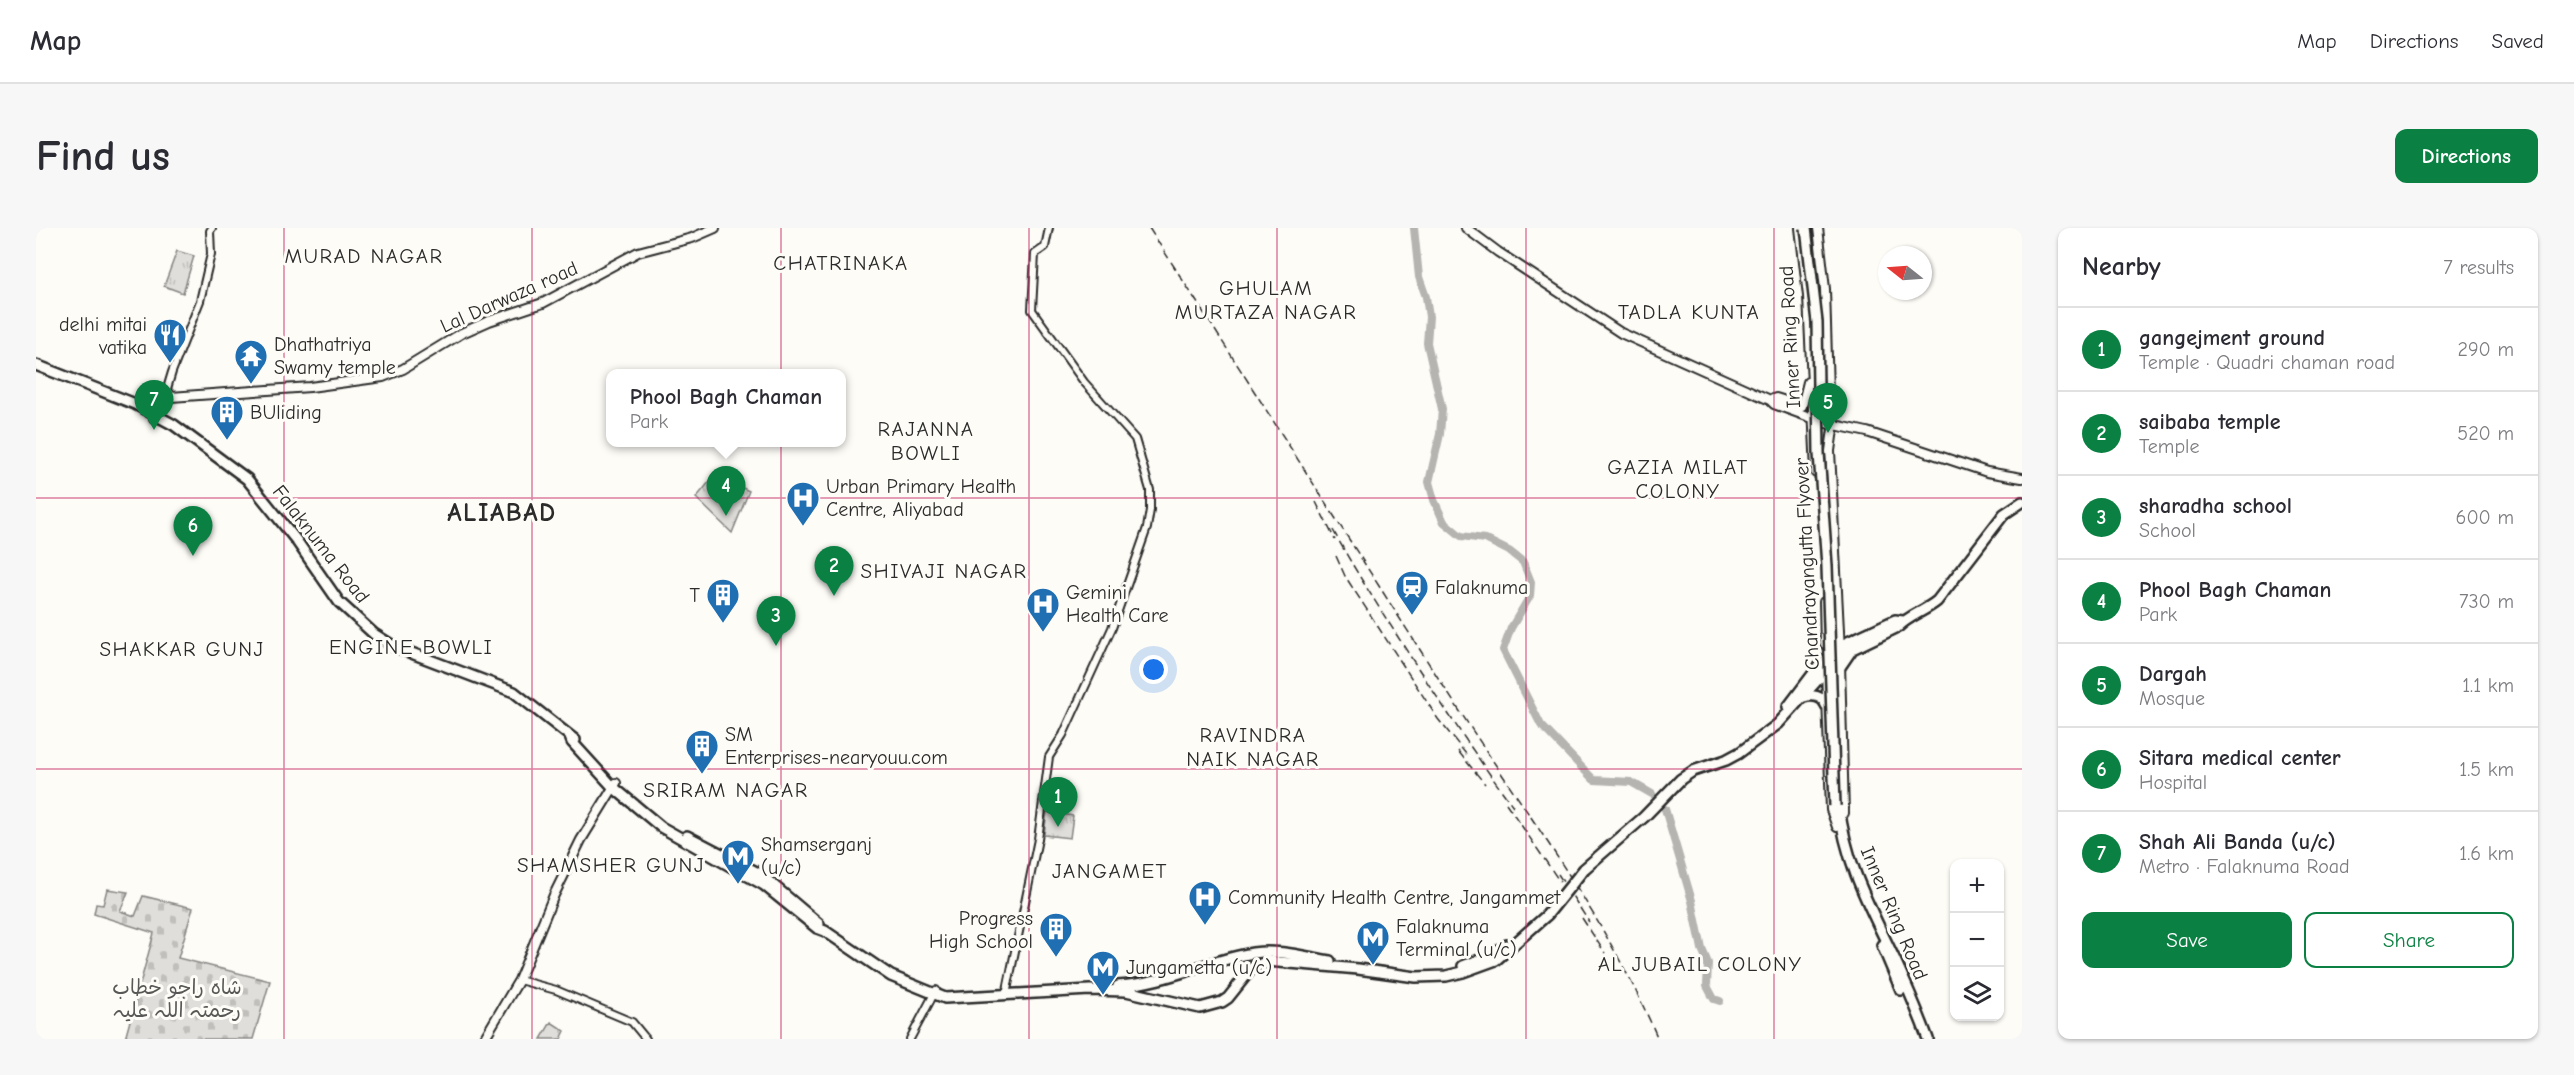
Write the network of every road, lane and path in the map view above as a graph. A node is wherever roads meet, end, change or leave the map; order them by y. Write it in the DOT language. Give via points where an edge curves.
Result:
graph roads {
  1 [pos="715,228"];
  2 [pos="1049,228"];
  3 [pos="1466,228"];
  4 [pos="1800,228"];
  5 [pos="1806,228"];
  6 [pos="1811,228"];
  7 [pos="1818,228"];
  8 [pos="209,229"];
  9 [pos="1828,350"];
  10 [pos="1810,352"];
  11 [pos="36,365"];
  12 [pos="36,371"];
  13 [pos="167,396"];
  14 [pos="1770,400"];
  15 [pos="155,416"];
  16 [pos="1812,419"];
  17 [pos="1834,425"];
  18 [pos="2022,478"];
  19 [pos="2022,502"];
  20 [pos="1903,621"];
  21 [pos="1839,633"];
  22 [pos="1857,637"];
  23 [pos="1854,647"];
  24 [pos="1840,651"];
  25 [pos="1840,667"];
  26 [pos="1822,668"];
  27 [pos="1804,697"];
  28 [pos="1826,705"];
  29 [pos="1712,764"];
  30 [pos="615,785"];
  31 [pos="1837,806"];
  32 [pos="1839,823"];
  33 [pos="1463,969"];
  34 [pos="519,980"];
  35 [pos="1153,980"];
  36 [pos="935,992"];
  37 [pos="1006,992"];
  38 [pos="1152,995"];
  39 [pos="484,1039"];
  40 [pos="646,1039"];
  41 [pos="910,1039"];
  42 [pos="1922,1039"];
  43 [pos="1928,1039"];
  1 -- 13 [label="main road, Lal Darwaza road" via="638,252 558,296 462,333 383,377 310,387"];
  2 -- 37 [label="street" via="1045,247 1035,254 1032,310 1084,382 1135,439 1150,490 1147,528 1112,628 1049,757 1038,839"];
  3 -- 14 [label="main road" via="1621,333"];
  4 -- 10 [label="main road, Inner Ring Road"];
  5 -- 31 [label="highway, Chandrayangutta Flyover, bridge" via="1817,322 1819,453"];
  6 -- 31 [label="highway, Chandrayangutta Flyover, bridge" via="1822,321"];
  7 -- 9 [label="main road, Inner Ring Road"];
  8 -- 13 [label="street" via="211,254 200,301 172,372"];
  9 -- 10 [label="main road"];
  9 -- 17 [label="main road, Inner Ring Road" via="1828,393"];
  10 -- 14 [label="main road" via="1802,406"];
  10 -- 16 [label="main road, Inner Ring Road"];
  11 -- 15 [label="highway"];
  12 -- 15 [label="highway"];
  13 -- 15 [label="main road"];
  14 -- 16 [label="main road"];
  15 -- 30 [label="highway, Falaknuma Road" via="174,425 247,478 339,602 380,639 514,692 597,759"];
  16 -- 17 [label="main road"];
  16 -- 26 [label="main road, Inner Ring Road" via="1822,542"];
  17 -- 18 [label="main road" via="1987,472"];
  17 -- 21 [label="main road, Inner Ring Road" via="1830,451"];
  19 -- 20 [label="highway" via="2004,514 1938,601"];
  20 -- 22 [label="highway" via="1895,620"];
  20 -- 23 [label="highway"];
  21 -- 22 [label="highway" via="1844,640"];
  21 -- 24 [label="main road, Inner Ring Road"];
  22 -- 24 [label="highway"];
  23 -- 24 [label="highway"];
  23 -- 25 [label="highway"];
  24 -- 25 [label="main road, Inner Ring Road"];
  24 -- 26 [label="highway"];
  25 -- 32 [label="main road, Inner Ring Road" via="1844,812"];
  26 -- 27 [label="highway"];
  26 -- 28 [label="main road, Inner Ring Road"];
  26 -- 29 [label="highway" via="1778,718"];
  27 -- 28 [label="highway" via="1818,697"];
  27 -- 29 [label="highway" via="1751,746"];
  28 -- 32 [label="main road, Inner Ring Road" via="1831,810"];
  29 -- 33 [label="highway, Falaknuma Road, bridge" via="1681,779 1584,869 1547,915 1522,937"];
  30 -- 34 [label="main road" via="581,840"];
  30 -- 36 [label="highway, Falaknuma Road" via="672,828 760,874 825,931 882,969"];
  31 -- 32 [label="highway, Chandrayangutta Flyover"];
  32 -- 42 [label="highway, Inner Ring Road" via="1850,876"];
  32 -- 43 [label="highway, Inner Ring Road" via="1859,886"];
  33 -- 35 [label="highway, Falaknuma Road" via="1418,972 1265,952"];
  33 -- 38 [label="highway, Falaknuma Road" via="1446,976 1416,977 1267,961 1252,968 1222,1002 1200,1008"];
  34 -- 39 [label="main road"];
  34 -- 40 [label="street" via="556,990 632,1022"];
  35 -- 37 [label="highway, Falaknuma Road" via="1108,987"];
  35 -- 38 [label="highway"];
  36 -- 37 [label="highway, Falaknuma Road"];
  36 -- 41 [label="street"];
  37 -- 38 [label="highway, Falaknuma Road" via="1090,990"];
}
